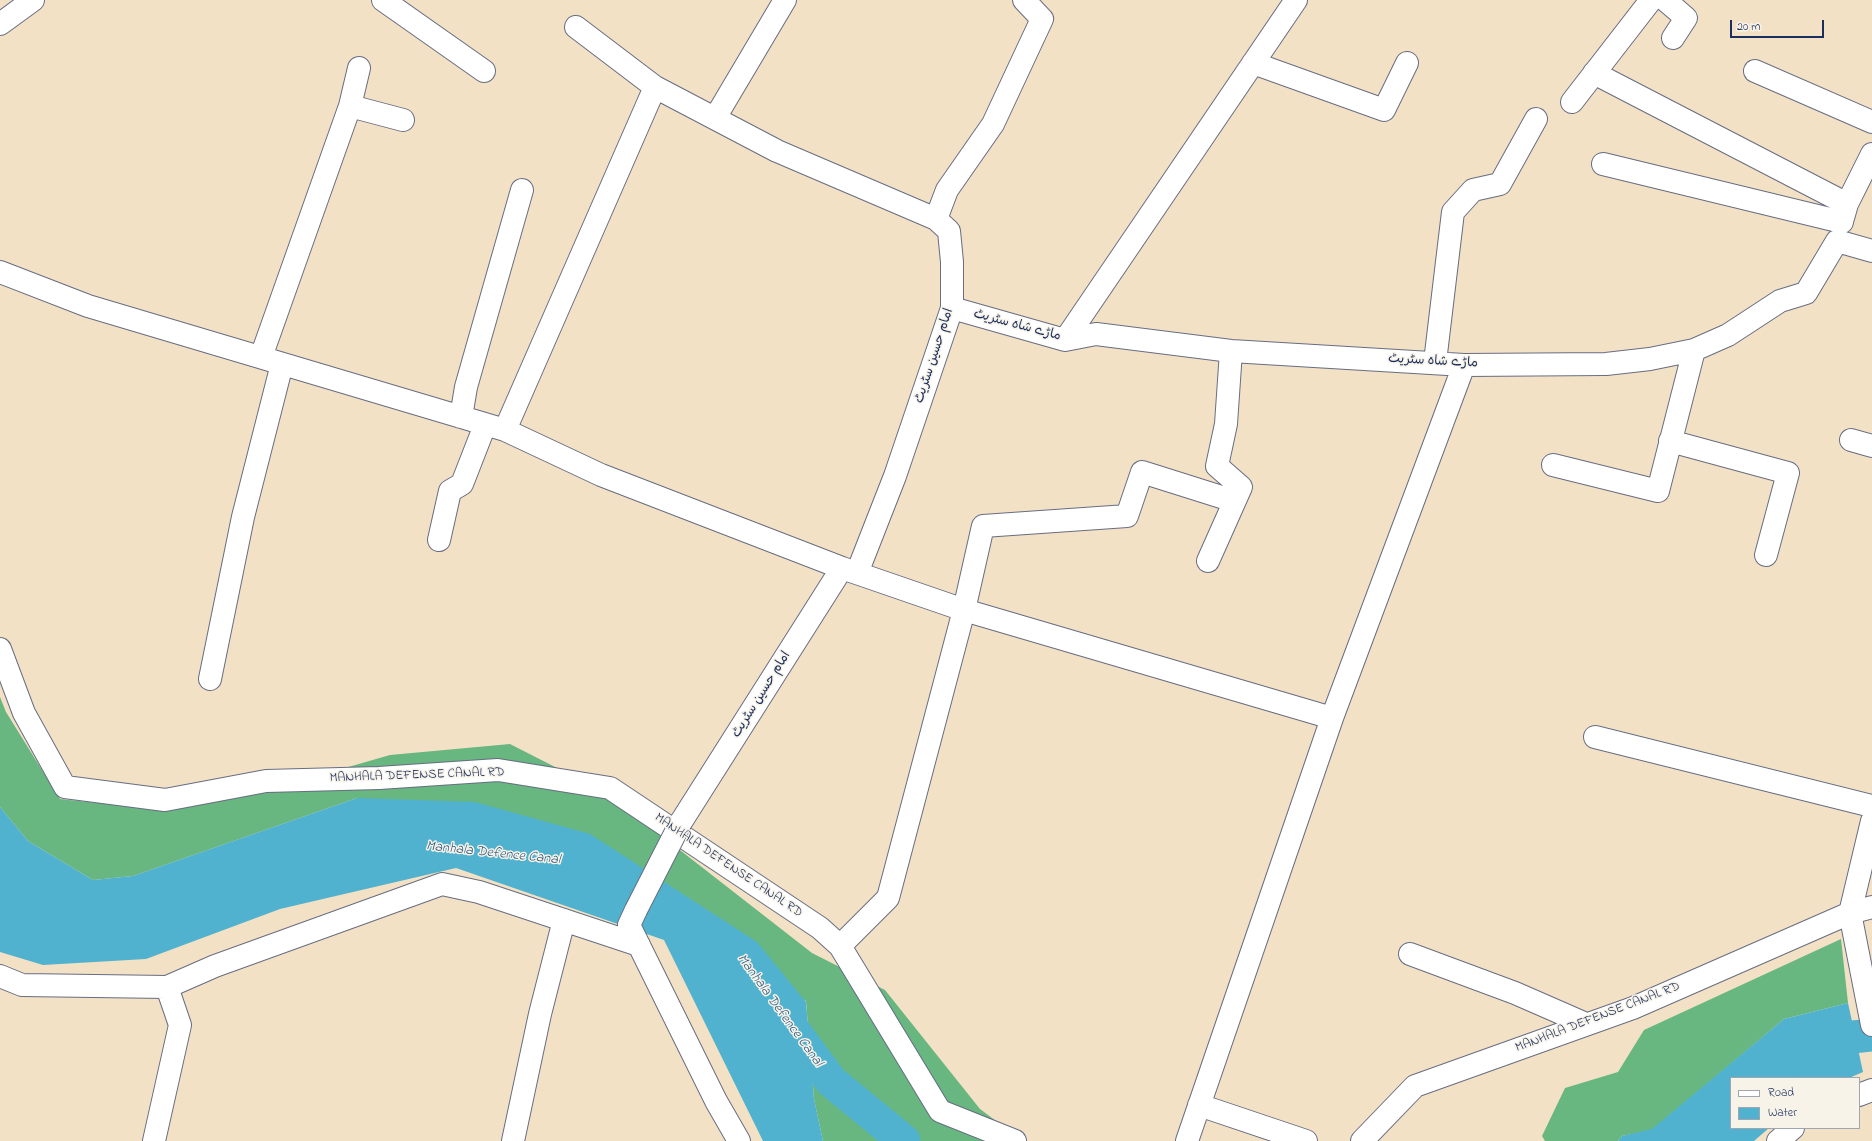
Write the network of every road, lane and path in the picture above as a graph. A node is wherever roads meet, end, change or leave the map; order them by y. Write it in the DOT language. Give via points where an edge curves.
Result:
graph roads {
  1 [pos="33,0"];
  2 [pos="382,0"];
  3 [pos="785,0"];
  4 [pos="1024,0"];
  5 [pos="1296,0"];
  6 [pos="1650,0"];
  7 [pos="1665,0"];
  8 [pos="0,24"];
  9 [pos="576,27"];
  10 [pos="1673,38"];
  11 [pos="1253,63"];
  12 [pos="1407,63"];
  13 [pos="359,68"];
  14 [pos="1755,71"];
  15 [pos="484,72"];
  16 [pos="1594,73"];
  17 [pos="655,87"];
  18 [pos="1572,102"];
  19 [pos="350,106"];
  20 [pos="715,118"];
  21 [pos="403,120"];
  22 [pos="1536,120"];
  23 [pos="1872,122"];
  24 [pos="1872,154"];
  25 [pos="1603,164"];
  26 [pos="522,190"];
  27 [pos="936,219"];
  28 [pos="1842,222"];
  29 [pos="1872,252"];
  30 [pos="0,272"];
  31 [pos="952,308"];
  32 [pos="1065,340"];
  33 [pos="1694,350"];
  34 [pos="1231,351"];
  35 [pos="260,357"];
  36 [pos="1435,362"];
  37 [pos="282,364"];
  38 [pos="1464,365"];
  39 [pos="461,418"];
  40 [pos="495,428"];
  41 [pos="1851,440"];
  42 [pos="1670,441"];
  43 [pos="1872,446"];
  44 [pos="1553,465"];
  45 [pos="1234,501"];
  46 [pos="439,540"];
  47 [pos="1766,555"];
  48 [pos="1208,560"];
  49 [pos="849,570"];
  50 [pos="964,610"];
  51 [pos="0,649"];
  52 [pos="210,679"];
  53 [pos="1332,718"];
  54 [pos="1594,737"];
  55 [pos="1872,806"];
  56 [pos="1872,821"];
  57 [pos="1872,907"];
  58 [pos="1850,912"];
  59 [pos="564,920"];
  60 [pos="639,945"];
  61 [pos="840,946"];
  62 [pos="1410,954"];
  63 [pos="0,976"];
  64 [pos="168,987"];
  65 [pos="1586,1024"];
  66 [pos="1872,1025"];
  67 [pos="1872,1090"];
  68 [pos="1860,1095"];
  69 [pos="1199,1105"];
  70 [pos="1792,1129"];
  71 [pos="154,1141"];
  72 [pos="513,1141"];
  73 [pos="739,1141"];
  74 [pos="1015,1141"];
  75 [pos="1187,1141"];
  76 [pos="1306,1141"];
  77 [pos="1362,1141"];
  78 [pos="1778,1141"];
  1 -- 8 [label="street"];
  2 -- 15 [label="street"];
  3 -- 20 [label="street"];
  4 -- 27 [label="street" via="1042,18 993,124 947,190"];
  5 -- 11 [label="street"];
  6 -- 16 [label="street"];
  7 -- 10 [label="street" via="1686,18"];
  9 -- 17 [label="street"];
  11 -- 12 [label="street" via="1384,110"];
  11 -- 32 [label="street"];
  13 -- 19 [label="street"];
  14 -- 23 [label="street"];
  16 -- 18 [label="street"];
  16 -- 28 [label="street"];
  17 -- 20 [label="street"];
  17 -- 40 [label="street"];
  19 -- 21 [label="street"];
  19 -- 35 [label="street"];
  20 -- 27 [label="street" via="777,151"];
  22 -- 36 [label="street" via="1500,184 1474,190 1453,212"];
  24 -- 28 [label="street, ماڑے شاہ سٹریٹ"];
  25 -- 28 [label="street"];
  26 -- 39 [label="street" via="466,387"];
  27 -- 31 [label="street, امام حسین سٹریٹ" via="949,231"];
  28 -- 29 [label="street"];
  28 -- 33 [label="street, ماڑے شاہ سٹریٹ" via="1806,293 1780,301 1728,335"];
  30 -- 35 [label="street" via="88,306"];
  31 -- 32 [label="street, ماڑے شاہ سٹریٹ"];
  31 -- 49 [label="street, امام حسین سٹریٹ" via="895,476"];
  32 -- 34 [label="street, ماڑے شاہ سٹریٹ" via="1096,334"];
  33 -- 38 [label="street, ماڑے شاہ سٹریٹ" via="1606,364"];
  33 -- 42 [label="street"];
  34 -- 36 [label="street, ماڑے شاہ سٹریٹ"];
  34 -- 45 [label="street" via="1226,424 1217,466 1241,487"];
  35 -- 37 [label="street"];
  36 -- 38 [label="street, ماڑے شاہ سٹریٹ"];
  37 -- 39 [label="street"];
  37 -- 52 [label="street" via="243,517"];
  38 -- 53 [label="street"];
  39 -- 40 [label="street"];
  40 -- 46 [label="street" via="462,484 450,491"];
  40 -- 49 [label="street" via="601,475"];
  41 -- 43 [label="street"];
  42 -- 44 [label="street" via="1658,491"];
  42 -- 47 [label="street" via="1788,473"];
  45 -- 48 [label="street"];
  45 -- 50 [label="street" via="1142,472 1126,516 983,526"];
  49 -- 50 [label="street"];
  49 -- 60 [label="street, امام حسین سٹریٹ, bridge" via="682,822 629,925"];
  50 -- 53 [label="street"];
  50 -- 61 [label="street" via="888,898"];
  51 -- 61 [label="street, MANHALA DEFENSE CANAL RD" via="24,713 65,787 165,800 266,781 379,778 498,770 610,788 820,928"];
  53 -- 69 [label="street"];
  54 -- 55 [label="street"];
  56 -- 58 [label="street"];
  57 -- 58 [label="street, MANHALA DEFENSE CANAL RD"];
  58 -- 65 [label="street, MANHALA DEFENSE CANAL RD" via="1633,1008"];
  58 -- 66 [label="street"];
  59 -- 60 [label="street"];
  59 -- 64 [label="street" via="479,892 442,884 215,966"];
  59 -- 72 [label="street" via="540,1014"];
  60 -- 73 [label="street" via="716,1101"];
  61 -- 74 [label="street, MANHALA DEFENSE CANAL RD" via="940,1111"];
  62 -- 65 [label="street" via="1515,993"];
  63 -- 64 [label="street" via="22,984"];
  64 -- 71 [label="street" via="180,1025"];
  65 -- 77 [label="street, MANHALA DEFENSE CANAL RD" via="1415,1086"];
  67 -- 68 [label="street"];
  69 -- 75 [label="street"];
  69 -- 76 [label="street"];
  70 -- 78 [label="street"];
}
